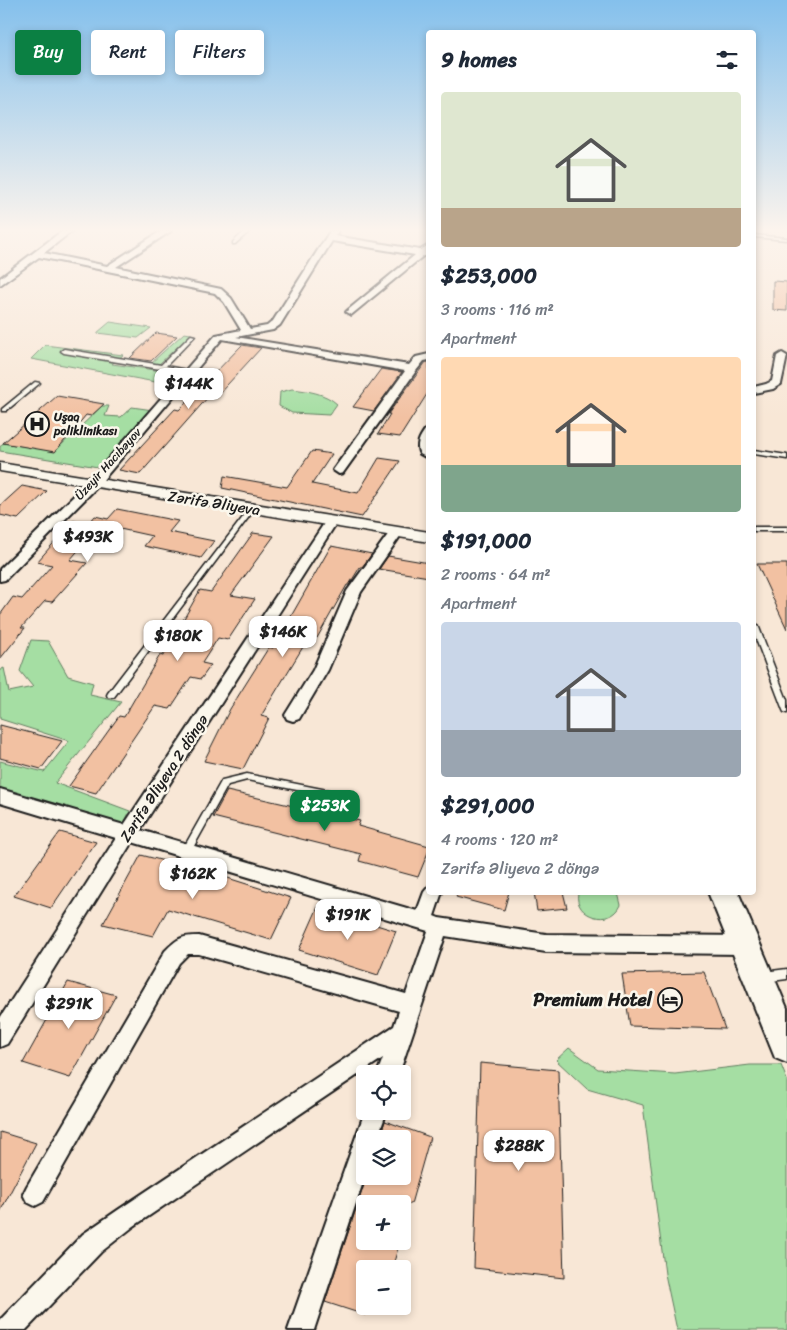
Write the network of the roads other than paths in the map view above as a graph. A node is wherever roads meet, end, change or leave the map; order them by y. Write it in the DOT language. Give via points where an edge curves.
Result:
graph roads {
  1 [pos="221,293"];
  2 [pos="296,293"];
  3 [pos="374,293"];
  4 [pos="351,312"];
  5 [pos="247,332"];
  6 [pos="193,336"];
  7 [pos="220,337"];
  8 [pos="64,351"];
  9 [pos="782,356"];
  10 [pos="426,358"];
  11 [pos="162,367"];
  12 [pos="412,369"];
  13 [pos="190,372"];
  14 [pos="37,383"];
  15 [pos="756,390"];
  16 [pos="1,409"];
  17 [pos="426,436"];
  18 [pos="756,452"];
  19 [pos="426,454"];
  20 [pos="787,457"];
  21 [pos="0,467"];
  22 [pos="339,470"];
  23 [pos="93,484"];
  24 [pos="252,509"];
  25 [pos="331,522"];
  26 [pos="756,529"];
  27 [pos="787,529"];
  28 [pos="397,532"];
  29 [pos="426,537"];
  30 [pos="0,577"];
  31 [pos="756,629"];
  32 [pos="112,695"];
  33 [pos="787,710"];
  34 [pos="293,715"];
  35 [pos="0,796"];
  36 [pos="347,797"];
  37 [pos="128,834"];
  38 [pos="186,852"];
  39 [pos="434,895"];
  40 [pos="724,895"];
  41 [pos="431,924"];
  42 [pos="744,944"];
  43 [pos="773,976"];
  44 [pos="412,1005"];
  45 [pos="402,1033"];
  46 [pos="0,1037"];
  47 [pos="787,1047"];
  48 [pos="391,1065"];
  49 [pos="356,1169"];
  50 [pos="36,1194"];
  51 [pos="8,1330"];
  52 [pos="301,1330"];
  1 -- 5 [label="street"];
  2 -- 5 [label="street" via="277,323 270,328"];
  3 -- 4 [label="street"];
  5 -- 7 [label="street"];
  6 -- 11 [label="lane"];
  7 -- 12 [label="street"];
  7 -- 13 [label="street, Üzeyir Hacıbəyov"];
  8 -- 11 [label="lane"];
  9 -- 15 [label="street" via="777,382 769,388"];
  10 -- 12 [label="street" via="420,359"];
  11 -- 13 [label="lane"];
  12 -- 22 [label="street"];
  13 -- 23 [label="street, Üzeyir Hacıbəyov"];
  14 -- 16 [label="lane"];
  17 -- 19 [label="street" via="423,446"];
  18 -- 20 [label="lane"];
  21 -- 23 [label="street, Zərifə Əliyeva"];
  23 -- 24 [label="street, Zərifə Əliyeva"];
  23 -- 30 [label="street, Üzeyir Hacıbəyov"];
  24 -- 25 [label="street, Zərifə Əliyeva"];
  24 -- 32 [label="lane"];
  25 -- 28 [label="street, Zərifə Əliyeva"];
  25 -- 37 [label="street, Zərifə Əliyeva 2 döngə"];
  26 -- 27 [label="lane"];
  28 -- 29 [label="street, Zərifə Əliyeva"];
  28 -- 34 [label="street" via="354,591 320,670"];
  31 -- 33 [label="lane"];
  35 -- 37 [label="street"];
  36 -- 38 [label="lane" via="247,777 225,782"];
  37 -- 38 [label="street"];
  37 -- 46 [label="street, Zərifə Əliyeva 2 döngə"];
  38 -- 41 [label="street"];
  39 -- 41 [label="street"];
  40 -- 42 [label="main road"];
  41 -- 42 [label="street" via="546,943"];
  41 -- 44 [label="street"];
  42 -- 43 [label="main road"];
  43 -- 47 [label="main road"];
  44 -- 45 [label="street"];
  44 -- 50 [label="street" via="199,945 184,945 172,957"];
  45 -- 48 [label="street"];
  45 -- 51 [label="street" via="92,1243"];
  49 -- 52 [label="street"];
}
